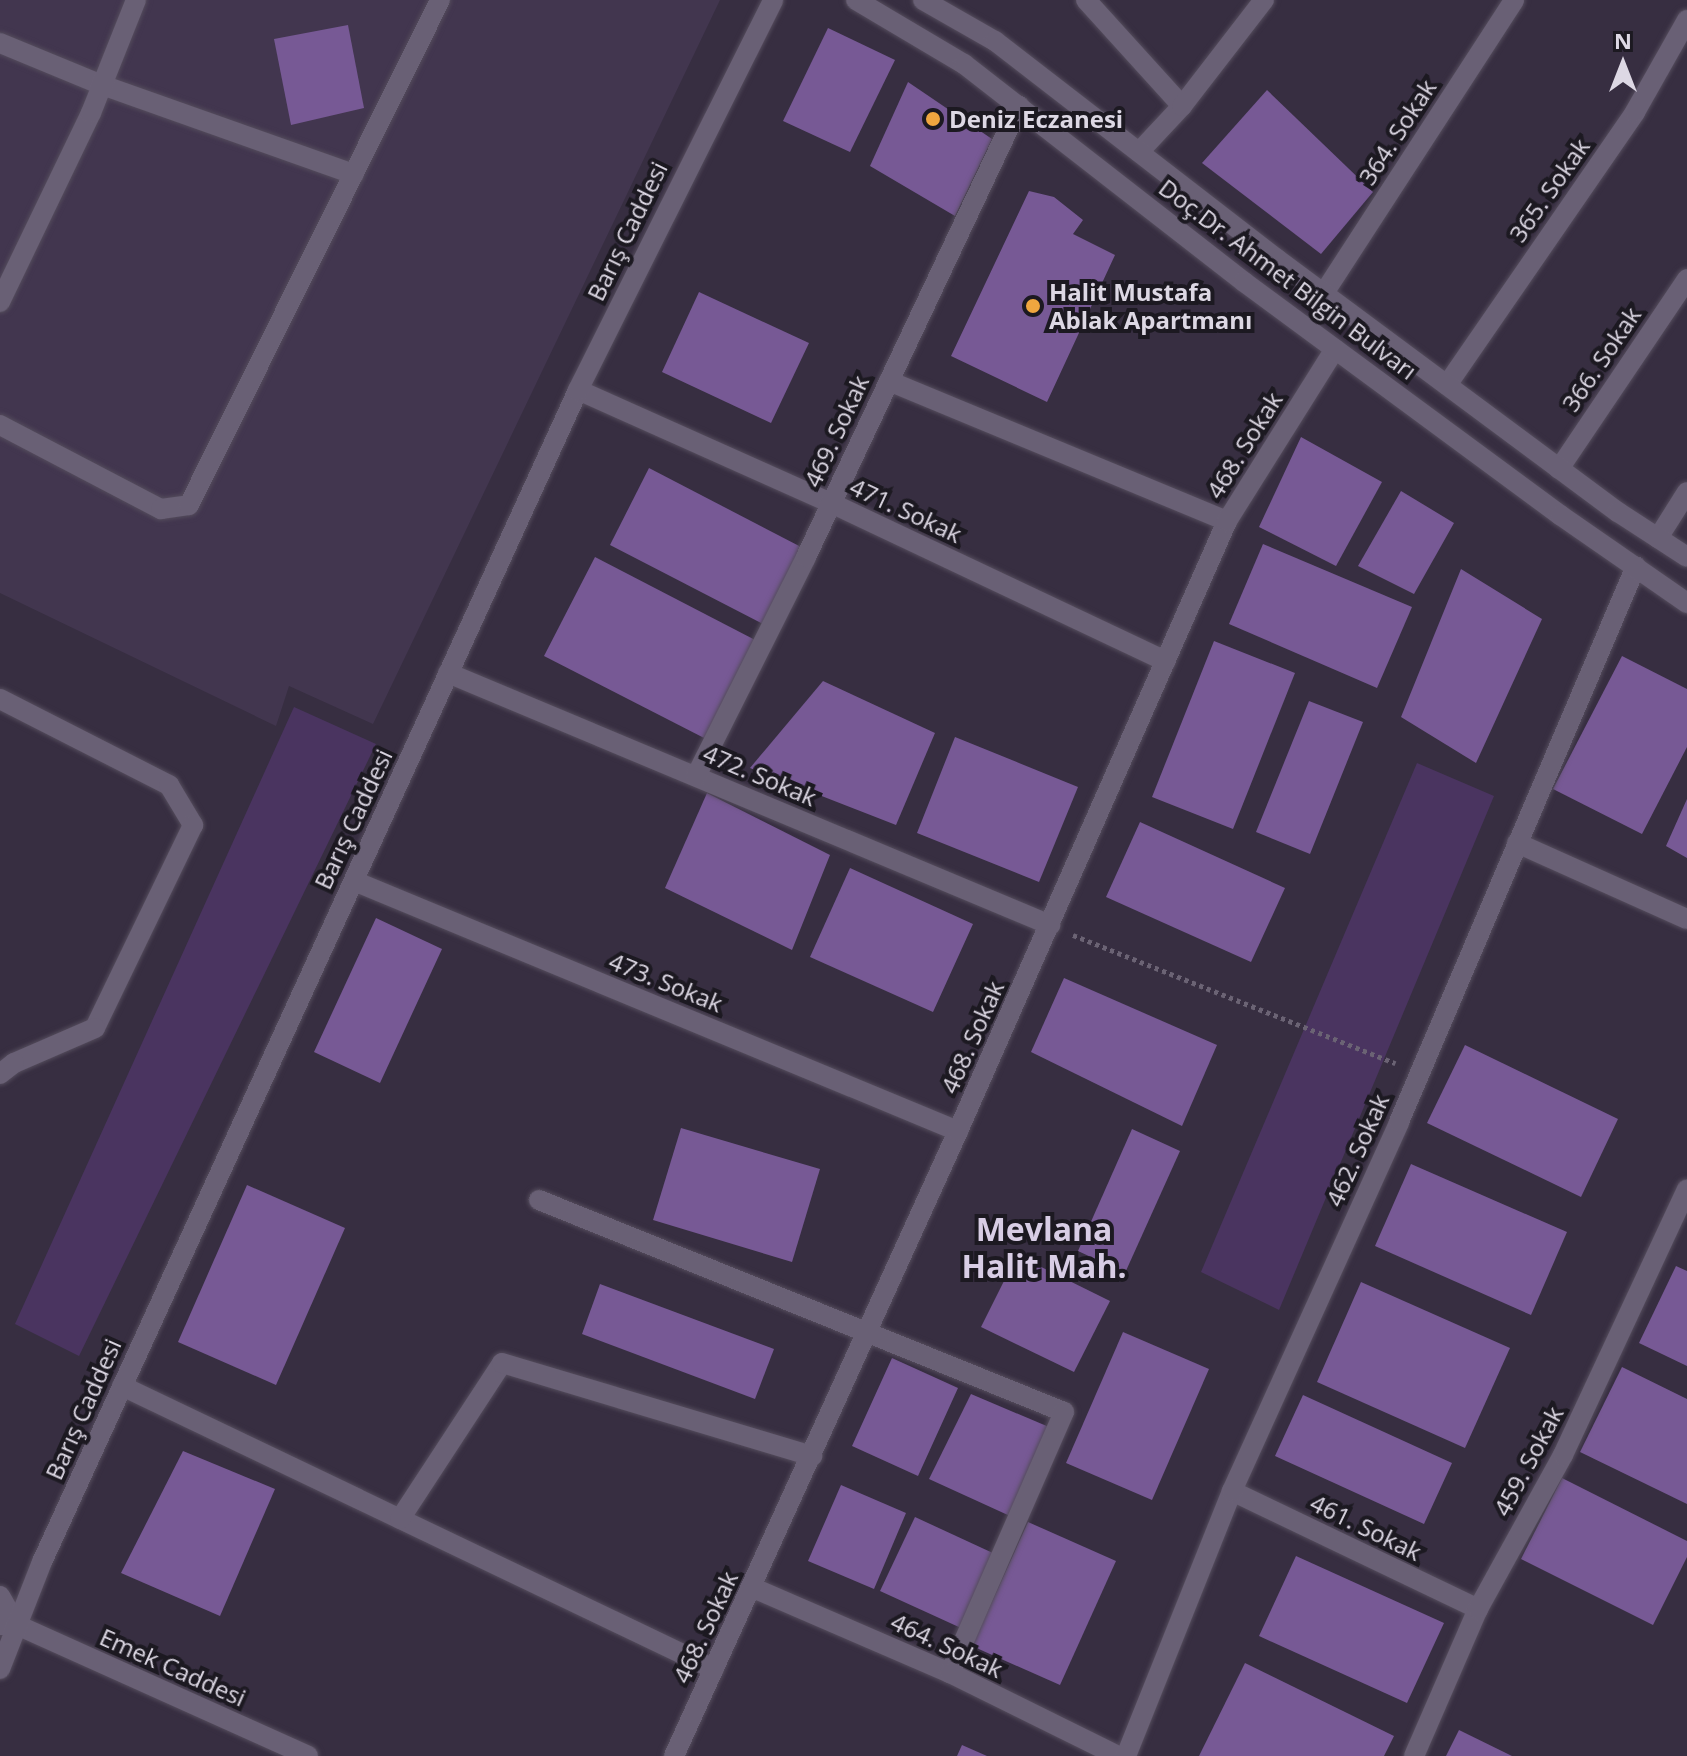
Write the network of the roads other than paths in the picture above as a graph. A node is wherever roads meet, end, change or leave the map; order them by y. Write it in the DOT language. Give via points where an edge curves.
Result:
graph roads {
  1 [pos="136,0"];
  2 [pos="440,0"];
  3 [pos="773,0"];
  4 [pos="856,0"];
  5 [pos="923,0"];
  6 [pos="1086,0"];
  7 [pos="1264,0"];
  8 [pos="1514,0"];
  9 [pos="1687,20"];
  10 [pos="0,43"];
  11 [pos="102,85"];
  12 [pos="1019,106"];
  13 [pos="1182,106"];
  14 [pos="1139,152"];
  15 [pos="354,174"];
  16 [pos="1687,279"];
  17 [pos="1324,293"];
  18 [pos="0,302"];
  19 [pos="1335,349"];
  20 [pos="889,381"];
  21 [pos="1447,385"];
  22 [pos="578,390"];
  23 [pos="0,425"];
  24 [pos="1559,469"];
  25 [pos="1687,492"];
  26 [pos="831,503"];
  27 [pos="1227,521"];
  28 [pos="1658,538"];
  29 [pos="1687,557"];
  30 [pos="1636,566"];
  31 [pos="1687,603"];
  32 [pos="1166,661"];
  33 [pos="448,673"];
  34 [pos="0,699"];
  35 [pos="696,776"];
  36 [pos="1517,843"];
  37 [pos="354,881"];
  38 [pos="1687,919"];
  39 [pos="1050,925"];
  40 [pos="0,1074"];
  41 [pos="958,1131"];
  42 [pos="1687,1189"];
  43 [pos="539,1200"];
  44 [pos="865,1333"];
  45 [pos="122,1386"];
  46 [pos="812,1456"];
  47 [pos="1232,1491"];
  48 [pos="400,1519"];
  49 [pos="751,1587"];
  50 [pos="0,1596"];
  51 [pos="1478,1609"];
  52 [pos="9,1625"];
  53 [pos="0,1669"];
  54 [pos="714,1669"];
  55 [pos="950,1673"];
  56 [pos="308,1756"];
  57 [pos="674,1756"];
  58 [pos="1118,1756"];
  59 [pos="1126,1756"];
  60 [pos="1414,1756"];
  1 -- 11 [label="street"];
  2 -- 15 [label="street"];
  3 -- 22 [label="street, Barış Caddesi"];
  4 -- 12 [label="street, Doç.Dr. Ahmet Bilgin Bulvarı" via="964,64"];
  5 -- 14 [label="street, Doç.Dr. Ahmet Bilgin Bulvarı" via="995,41"];
  6 -- 13 [label="street"];
  7 -- 13 [label="street"];
  8 -- 17 [label="street, 364. Sokak"];
  9 -- 21 [label="street, 365. Sokak" via="1635,112"];
  10 -- 11 [label="street"];
  11 -- 15 [label="street"];
  11 -- 18 [label="street"];
  12 -- 19 [label="street, Doç.Dr. Ahmet Bilgin Bulvarı"];
  12 -- 20 [label="street, 469. Sokak"];
  13 -- 14 [label="street"];
  14 -- 17 [label="street, Doç.Dr. Ahmet Bilgin Bulvarı"];
  15 -- 23 [label="street" via="189,505 161,509"];
  16 -- 24 [label="street, 366. Sokak"];
  17 -- 21 [label="street, Doç.Dr. Ahmet Bilgin Bulvarı"];
  19 -- 27 [label="street, 468. Sokak"];
  19 -- 30 [label="street, Doç.Dr. Ahmet Bilgin Bulvarı"];
  20 -- 26 [label="street, 469. Sokak"];
  20 -- 27 [label="street"];
  21 -- 24 [label="street, Doç.Dr. Ahmet Bilgin Bulvarı"];
  22 -- 26 [label="street, 471. Sokak"];
  22 -- 33 [label="street, Barış Caddesi"];
  24 -- 28 [label="street, Doç.Dr. Ahmet Bilgin Bulvarı"];
  25 -- 28 [label="street"];
  26 -- 32 [label="street, 471. Sokak"];
  26 -- 35 [label="street, 469. Sokak"];
  27 -- 32 [label="street, 468. Sokak"];
  28 -- 29 [label="street, Doç.Dr. Ahmet Bilgin Bulvarı"];
  30 -- 31 [label="street, Doç.Dr. Ahmet Bilgin Bulvarı"];
  30 -- 36 [label="street, 462. Sokak"];
  32 -- 39 [label="street, 468. Sokak"];
  33 -- 35 [label="street, 472. Sokak"];
  33 -- 37 [label="street, Barış Caddesi"];
  34 -- 40 [label="street" via="169,785 193,825 95,1028"];
  35 -- 39 [label="street, 472. Sokak"];
  36 -- 38 [label="street"];
  36 -- 47 [label="street, 462. Sokak"];
  37 -- 41 [label="street, 473. Sokak"];
  37 -- 45 [label="street, Barış Caddesi"];
  39 -- 41 [label="street, 468. Sokak"];
  41 -- 44 [label="street, 468. Sokak"];
  42 -- 51 [label="street, 459. Sokak" via="1563,1455"];
  43 -- 44 [label="street"];
  44 -- 46 [label="street, 468. Sokak"];
  44 -- 55 [label="street" via="1064,1412"];
  45 -- 48 [label="street"];
  45 -- 52 [label="street, Barış Caddesi"];
  46 -- 48 [label="street" via="502,1363"];
  46 -- 49 [label="street, 468. Sokak"];
  47 -- 51 [label="street, 461. Sokak"];
  47 -- 59 [label="street, 462. Sokak"];
  48 -- 54 [label="street"];
  49 -- 54 [label="street, 468. Sokak"];
  49 -- 55 [label="street, 464. Sokak"];
  50 -- 52 [label="street"];
  51 -- 60 [label="street, 459. Sokak"];
  52 -- 53 [label="street, Barış Caddesi"];
  52 -- 56 [label="street, Emek Caddesi"];
  54 -- 57 [label="street, 468. Sokak"];
  55 -- 58 [label="street, 464. Sokak"];
}
